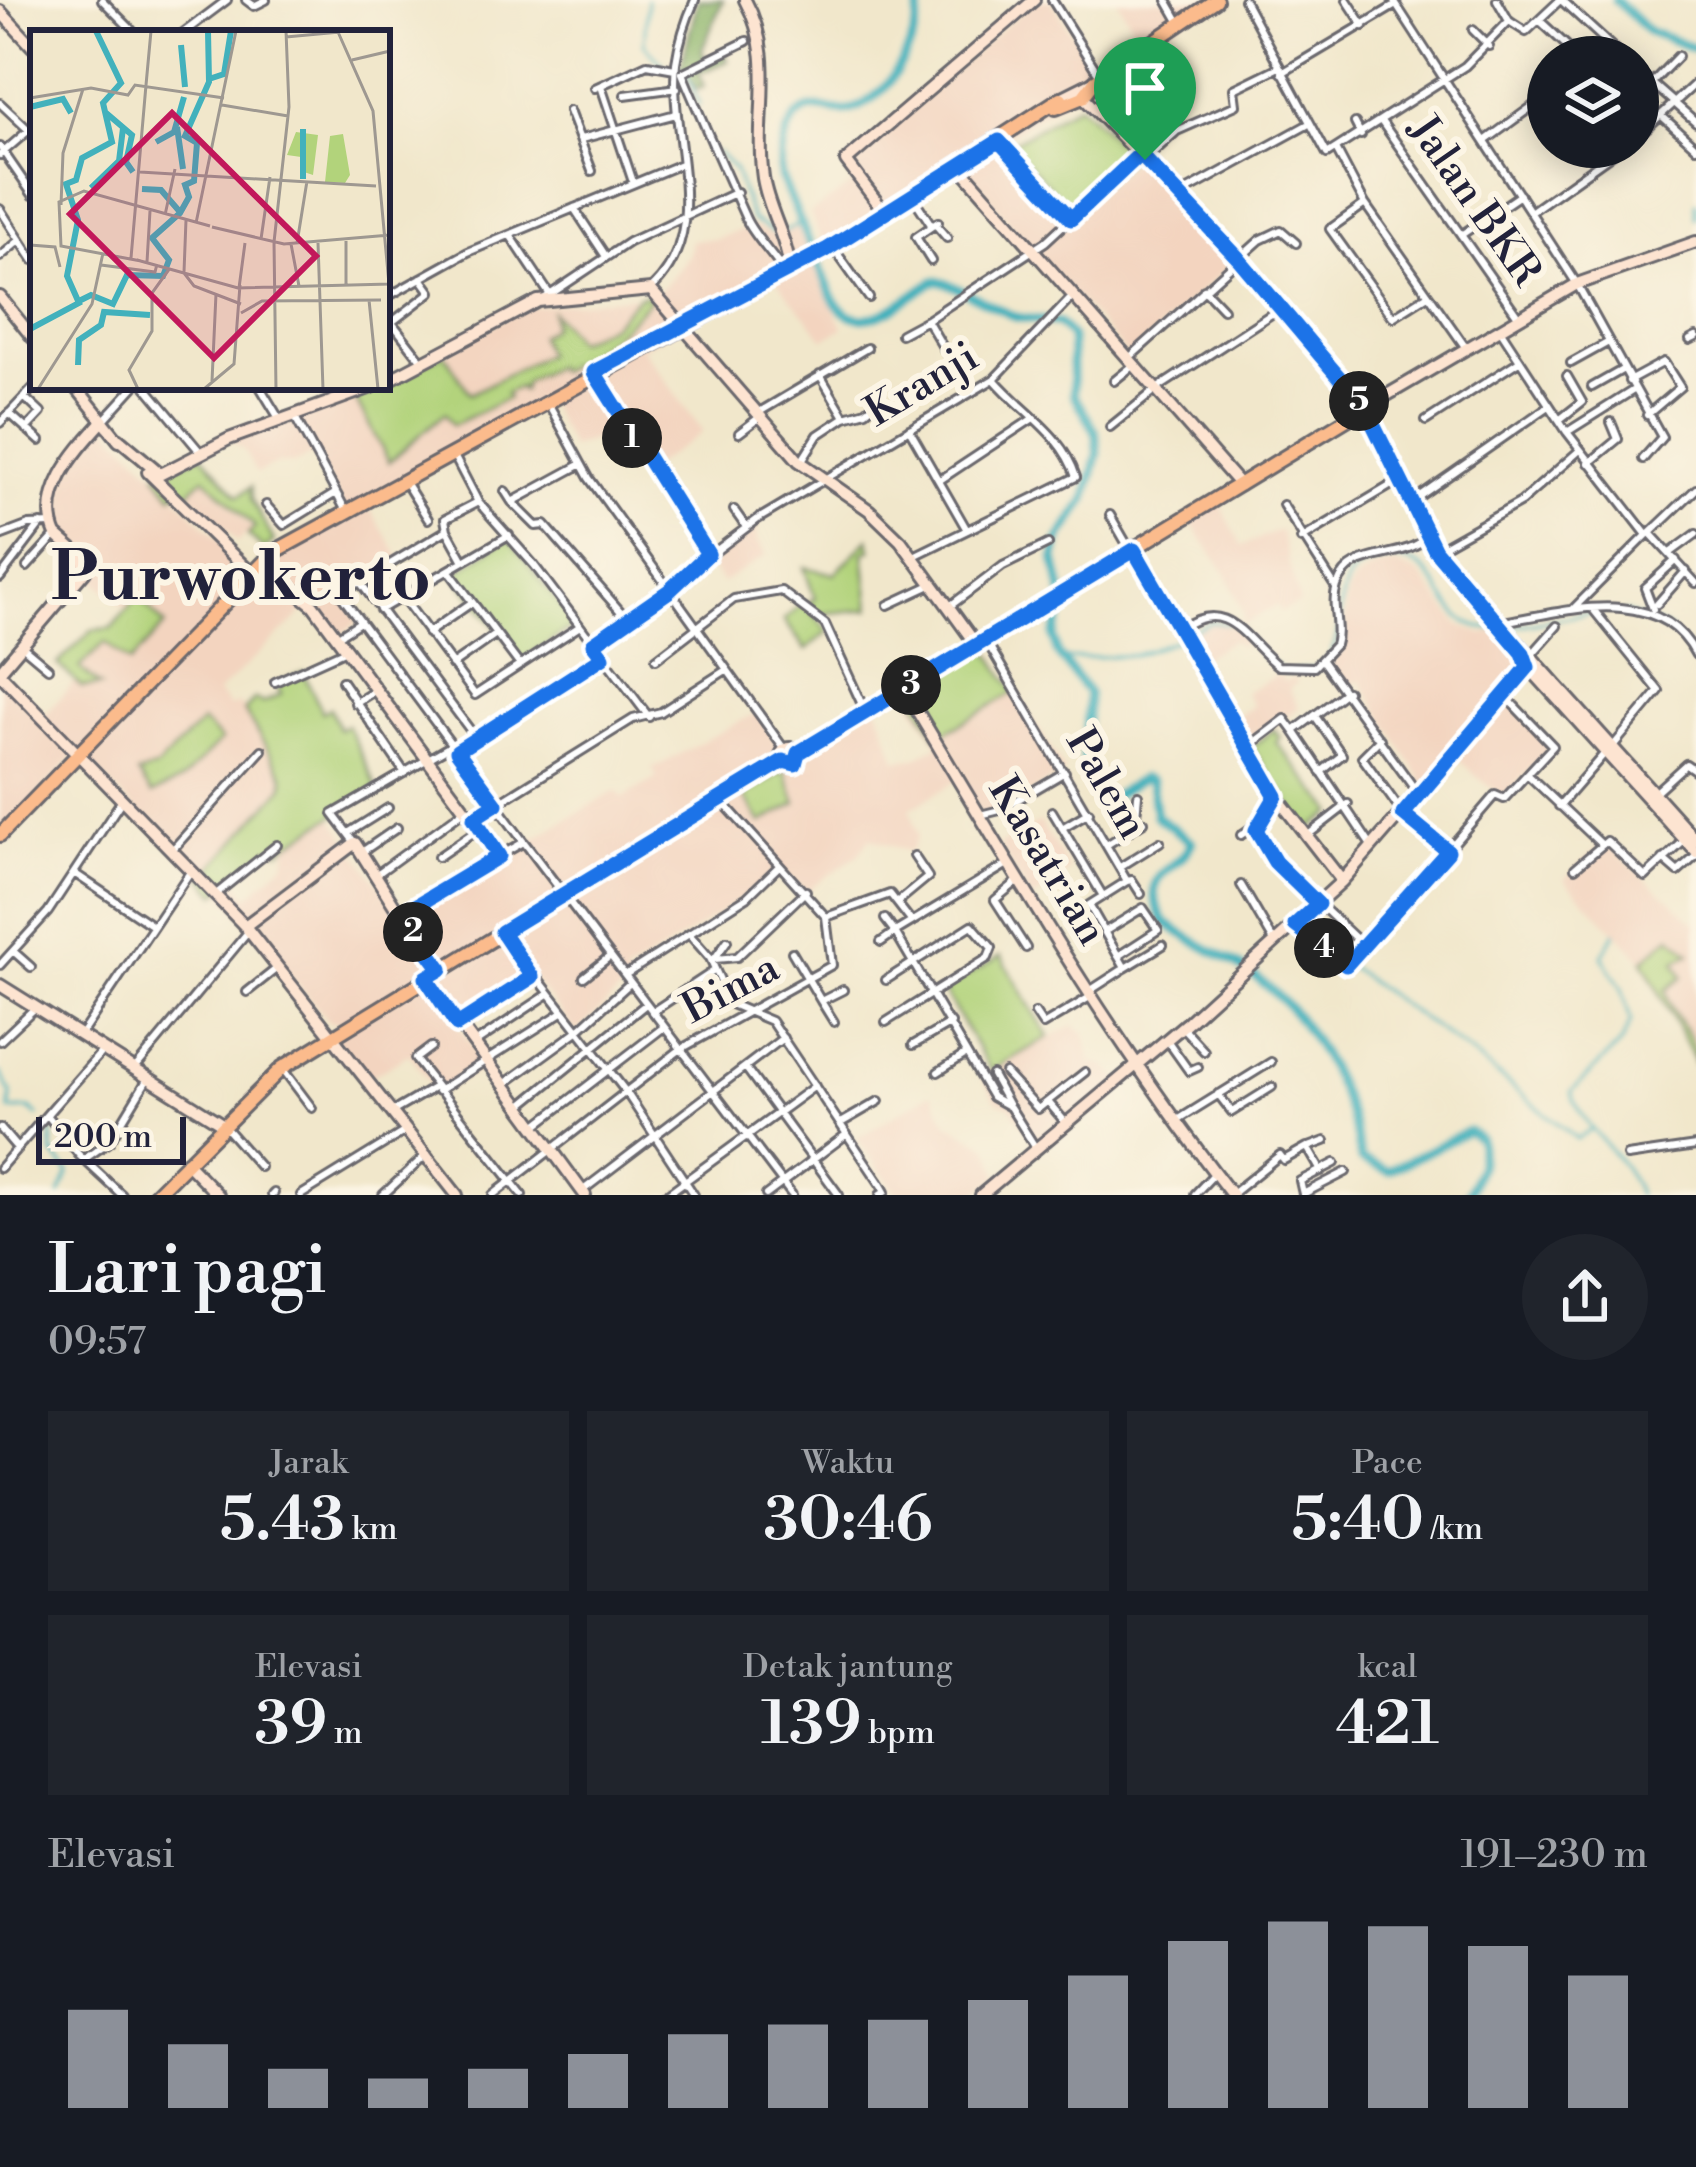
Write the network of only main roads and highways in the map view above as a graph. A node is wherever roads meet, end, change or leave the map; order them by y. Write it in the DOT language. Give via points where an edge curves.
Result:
graph roads {
  1 [pos="1216,0"];
  2 [pos="1061,98"];
  3 [pos="1001,139"];
  4 [pos="1365,408"];
  5 [pos="0,835"];
  6 [pos="155,1195"];
  1 -- 3 [label="main road" via="1096,80 1086,99"];
  2 -- 3 [label="main road"];
  3 -- 5 [label="main road" via="829,248 266,560"];
  4 -- 6 [label="main road" via="282,1068"];
}
